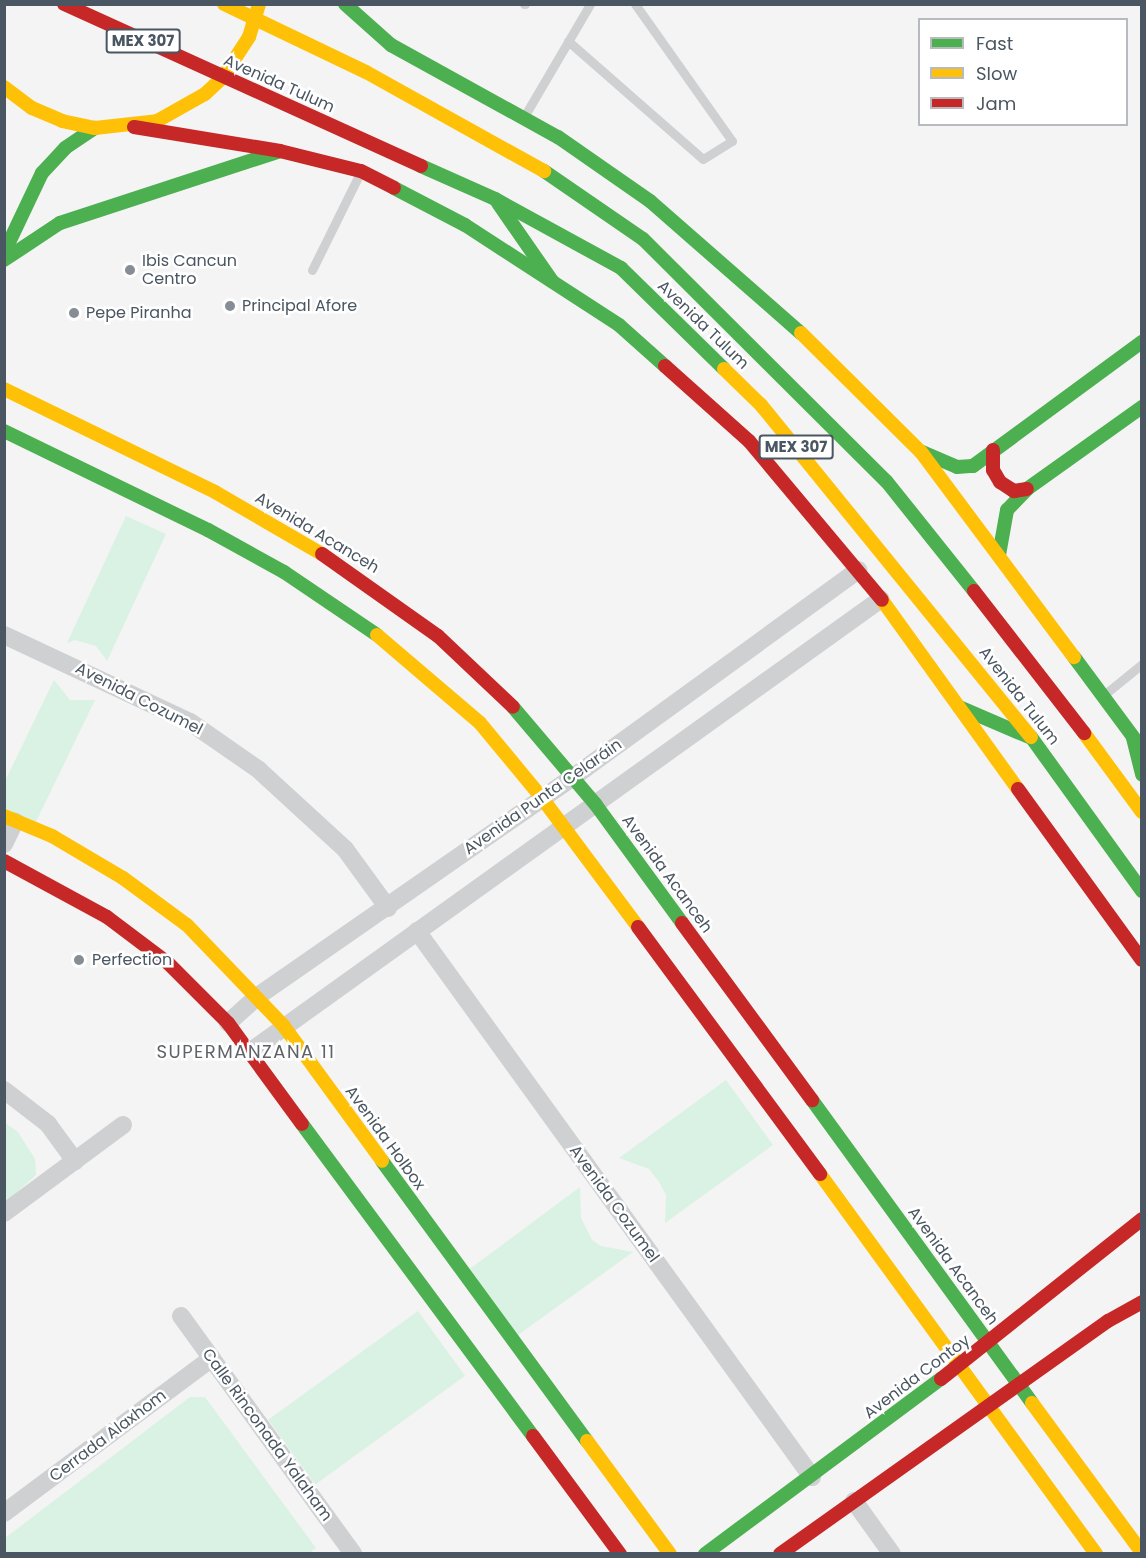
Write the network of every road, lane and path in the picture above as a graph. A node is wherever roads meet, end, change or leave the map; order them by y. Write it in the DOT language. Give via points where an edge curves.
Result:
graph roads {
  1 [pos="64,4"];
  2 [pos="224,4"];
  3 [pos="259,4"];
  4 [pos="345,4"];
  5 [pos="590,4"];
  6 [pos="635,4"];
  7 [pos="256,19"];
  8 [pos="568,41"];
  9 [pos="223,77"];
  10 [pos="4,87"];
  11 [pos="524,117"];
  12 [pos="133,127"];
  13 [pos="95,128"];
  14 [pos="280,150"];
  15 [pos="361,171"];
  16 [pos="495,199"];
  17 [pos="4,253"];
  18 [pos="4,260"];
  19 [pos="312,270"];
  20 [pos="552,281"];
  21 [pos="1142,342"];
  22 [pos="4,389"];
  23 [pos="1142,407"];
  24 [pos="4,431"];
  25 [pos="993,450"];
  26 [pos="921,452"];
  27 [pos="1027,489"];
  28 [pos="999,555"];
  29 [pos="858,570"];
  30 [pos="881,598"];
  31 [pos="4,635"];
  32 [pos="1142,664"];
  33 [pos="1103,695"];
  34 [pos="959,707"];
  35 [pos="1033,739"];
  36 [pos="1137,744"];
  37 [pos="1142,775"];
  38 [pos="572,778"];
  39 [pos="542,798"];
  40 [pos="596,805"];
  41 [pos="1142,812"];
  42 [pos="10,819"];
  43 [pos="563,828"];
  44 [pos="4,844"];
  45 [pos="4,861"];
  46 [pos="1142,891"];
  47 [pos="388,908"];
  48 [pos="417,931"];
  49 [pos="1142,960"];
  50 [pos="258,996"];
  51 [pos="228,1023"];
  52 [pos="283,1025"];
  53 [pos="251,1051"];
  54 [pos="4,1090"];
  55 [pos="123,1125"];
  56 [pos="75,1161"];
  57 [pos="4,1213"];
  58 [pos="1142,1219"];
  59 [pos="1142,1302"];
  60 [pos="182,1316"];
  61 [pos="988,1344"];
  62 [pos="212,1358"];
  63 [pos="957,1366"];
  64 [pos="1017,1385"];
  65 [pos="987,1407"];
  66 [pos="812,1477"];
  67 [pos="854,1501"];
  68 [pos="4,1513"];
  69 [pos="349,1552"];
  70 [pos="1142,1553"];
  71 [pos="620,1554"];
  72 [pos="669,1554"];
  73 [pos="705,1554"];
  74 [pos="780,1554"];
  75 [pos="892,1554"];
  76 [pos="1096,1554"];
  1 -- 9 [label="street, Avenida Tulum / MEX 307"];
  2 -- 7 [label="street, Avenida Tulum / MEX 307"];
  3 -- 7 [label="street"];
  4 -- 11 [label="street" via="391,45"];
  5 -- 8 [label="lane"];
  6 -- 8 [label="lane" via="732,141 703,159"];
  7 -- 9 [label="street" via="239,55"];
  7 -- 41 [label="street, Avenida Tulum / MEX 307" via="519,154 643,239 886,482 1043,678"];
  8 -- 11 [label="lane"];
  9 -- 12 [label="street" via="178,111"];
  9 -- 16 [label="street, Avenida Tulum / MEX 307"];
  10 -- 13 [label="street" via="43,113"];
  11 -- 26 [label="street" via="650,201 772,304"];
  12 -- 13 [label="street"];
  12 -- 14 [label="street"];
  13 -- 17 [label="street" via="65,148 42,173"];
  14 -- 15 [label="street"];
  14 -- 18 [label="street" via="60,223"];
  15 -- 19 [label="lane"];
  15 -- 20 [label="street" via="465,225"];
  16 -- 20 [label="street"];
  16 -- 35 [label="street, Avenida Tulum / MEX 307" via="621,268 761,405"];
  20 -- 29 [label="street" via="619,324 749,441"];
  21 -- 25 [label="street"];
  22 -- 38 [label="street, Avenida Acanceh" via="215,492 371,585 438,636 514,708"];
  23 -- 27 [label="street"];
  24 -- 39 [label="street" via="208,530 355,617 480,723"];
  25 -- 26 [label="street" via="973,466 957,467"];
  25 -- 27 [label="street" via="993,470 1000,482 1014,491"];
  26 -- 28 [label="street"];
  27 -- 28 [label="street" via="1007,510"];
  28 -- 33 [label="street"];
  29 -- 30 [label="street"];
  29 -- 38 [label="street, Avenida Punta Celaráin"];
  30 -- 34 [label="street"];
  30 -- 40 [label="street"];
  31 -- 47 [label="street, Avenida Cozumel" via="190,722 259,770 345,849"];
  32 -- 33 [label="lane"];
  33 -- 36 [label="street"];
  34 -- 35 [label="street"];
  34 -- 49 [label="street"];
  35 -- 46 [label="street, Avenida Tulum / MEX 307"];
  36 -- 37 [label="street"];
  38 -- 39 [label="street, Avenida Punta Celaráin"];
  38 -- 40 [label="street, Avenida Acanceh"];
  39 -- 43 [label="street"];
  39 -- 47 [label="street, Avenida Punta Celaráin"];
  40 -- 43 [label="street"];
  40 -- 61 [label="street, Avenida Acanceh"];
  42 -- 44 [label="street"];
  42 -- 50 [label="street, Avenida Holbox" via="52,836 123,878 187,925"];
  43 -- 48 [label="street"];
  43 -- 63 [label="street" via="761,1092"];
  45 -- 51 [label="street" via="107,917 168,963"];
  47 -- 50 [label="street, Avenida Punta Celaráin"];
  48 -- 52 [label="street"];
  48 -- 66 [label="street, Avenida Cozumel"];
  50 -- 51 [label="street, Avenida Punta Celaráin"];
  50 -- 52 [label="street, Avenida Holbox"];
  51 -- 53 [label="street"];
  52 -- 53 [label="street"];
  52 -- 72 [label="street, Avenida Holbox"];
  53 -- 71 [label="street"];
  54 -- 56 [label="street" via="48,1124"];
  55 -- 56 [label="street"];
  56 -- 57 [label="street"];
  58 -- 61 [label="street, Avenida Contoy"];
  59 -- 64 [label="street"];
  60 -- 62 [label="street, Calle Rinconada Yalaham"];
  61 -- 63 [label="street, Avenida Contoy"];
  61 -- 64 [label="street, Avenida Acanceh"];
  62 -- 68 [label="street, Cerrada Alaxhom"];
  62 -- 69 [label="street, Calle Rinconada Yalaham"];
  63 -- 65 [label="street"];
  63 -- 66 [label="street, Avenida Contoy"];
  64 -- 65 [label="street"];
  64 -- 70 [label="street, Avenida Acanceh"];
  65 -- 67 [label="street"];
  65 -- 76 [label="street"];
  66 -- 73 [label="street, Avenida Contoy"];
  67 -- 74 [label="street"];
  67 -- 75 [label="street"];
}
